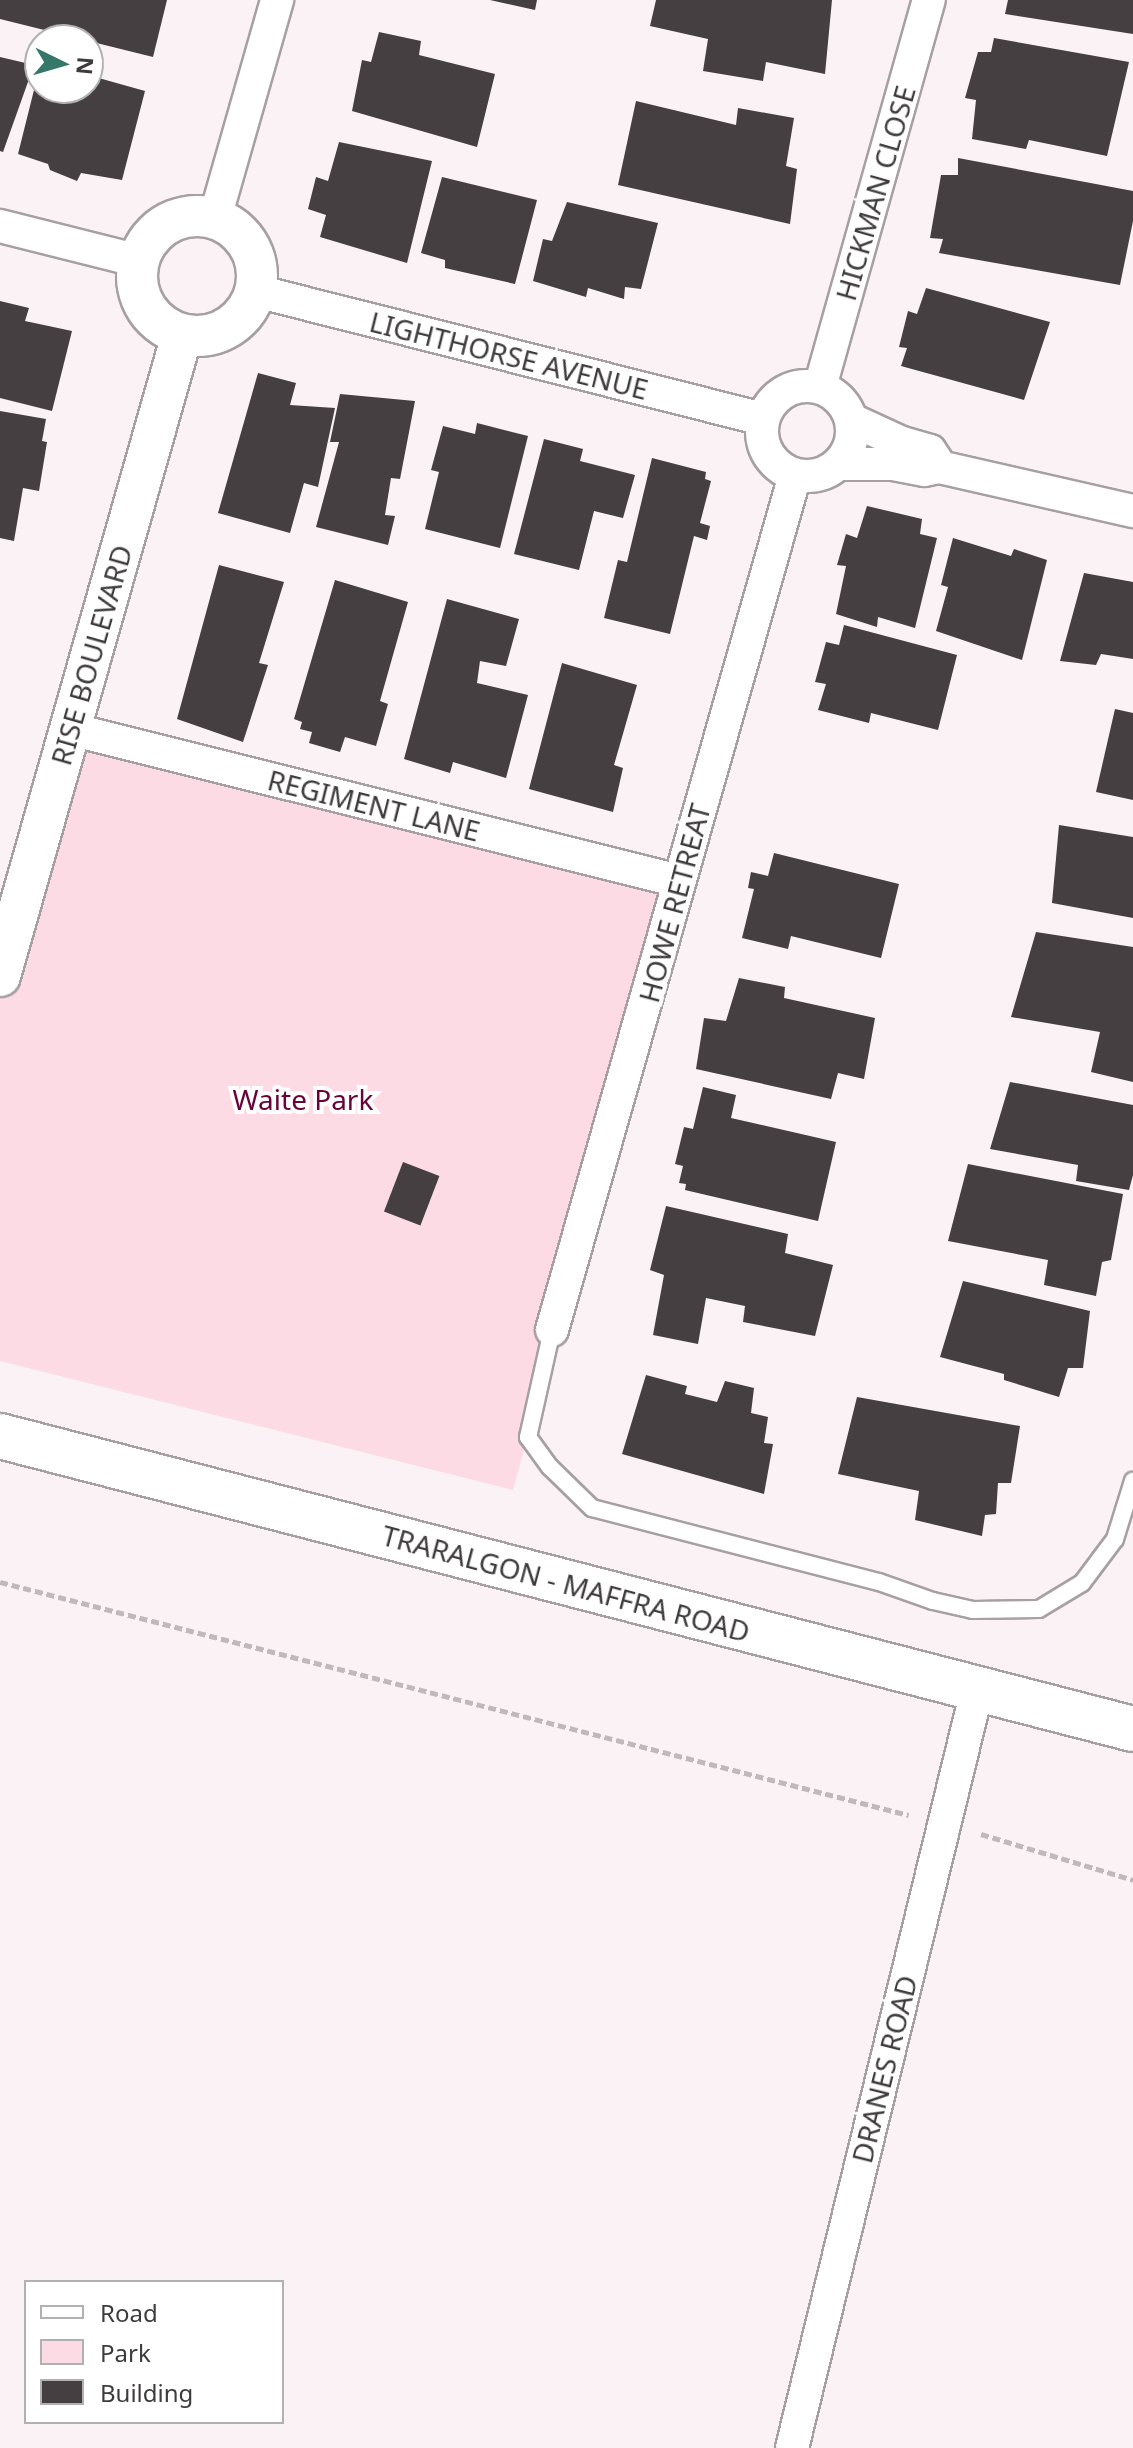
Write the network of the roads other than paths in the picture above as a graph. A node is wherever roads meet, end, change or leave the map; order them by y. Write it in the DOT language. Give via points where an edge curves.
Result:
graph roads {
  1 [pos="277,0"];
  2 [pos="929,0"];
  3 [pos="215,218"];
  4 [pos="0,226"];
  5 [pos="139,261"];
  6 [pos="256,291"];
  7 [pos="182,335"];
  8 [pos="820,387"];
  9 [pos="763,419"];
  10 [pos="852,420"];
  11 [pos="839,464"];
  12 [pos="939,467"];
  13 [pos="795,475"];
  14 [pos="1133,511"];
  15 [pos="70,729"];
  16 [pos="679,881"];
  17 [pos="0,976"];
  18 [pos="552,1330"];
  19 [pos="0,1436"];
  20 [pos="1133,1481"];
  21 [pos="977,1690"];
  22 [pos="1133,1729"];
  23 [pos="792,2448"];
  1 -- 3 [label="street"];
  2 -- 8 [label="street, HICKMAN CLOSE"];
  3 -- 5 [label="street" via="196,215 168,224 146,243"];
  3 -- 6 [label="street" via="232,226 250,247"];
  4 -- 5 [label="street"];
  5 -- 7 [label="street" via="141,298 165,327"];
  6 -- 7 [label="street" via="249,308 220,332"];
  6 -- 9 [label="street, LIGHTHORSE AVENUE"];
  7 -- 15 [label="street, RISE BOULEVARD"];
  8 -- 9 [label="street" via="792,387 769,405"];
  8 -- 10 [label="street" via="845,405"];
  9 -- 13 [label="street" via="764,447 782,469"];
  10 -- 11 [label="street" via="848,451"];
  10 -- 12 [label="street" via="930,451"];
  11 -- 12 [label="street"];
  11 -- 13 [label="street" via="811,477"];
  12 -- 14 [label="street"];
  13 -- 16 [label="street, HOWE RETREAT"];
  15 -- 16 [label="street, REGIMENT LANE"];
  15 -- 17 [label="street, RISE BOULEVARD"];
  16 -- 18 [label="street, HOWE RETREAT"];
  18 -- 20 [label="lane" via="528,1437 592,1508 879,1582 933,1601 973,1610 1039,1609 1082,1583 1115,1539"];
  19 -- 21 [label="main road, TRARALGON - MAFFRA ROAD"];
  21 -- 22 [label="main road, TRARALGON - MAFFRA ROAD"];
  21 -- 23 [label="street, DRANES ROAD"];
}
